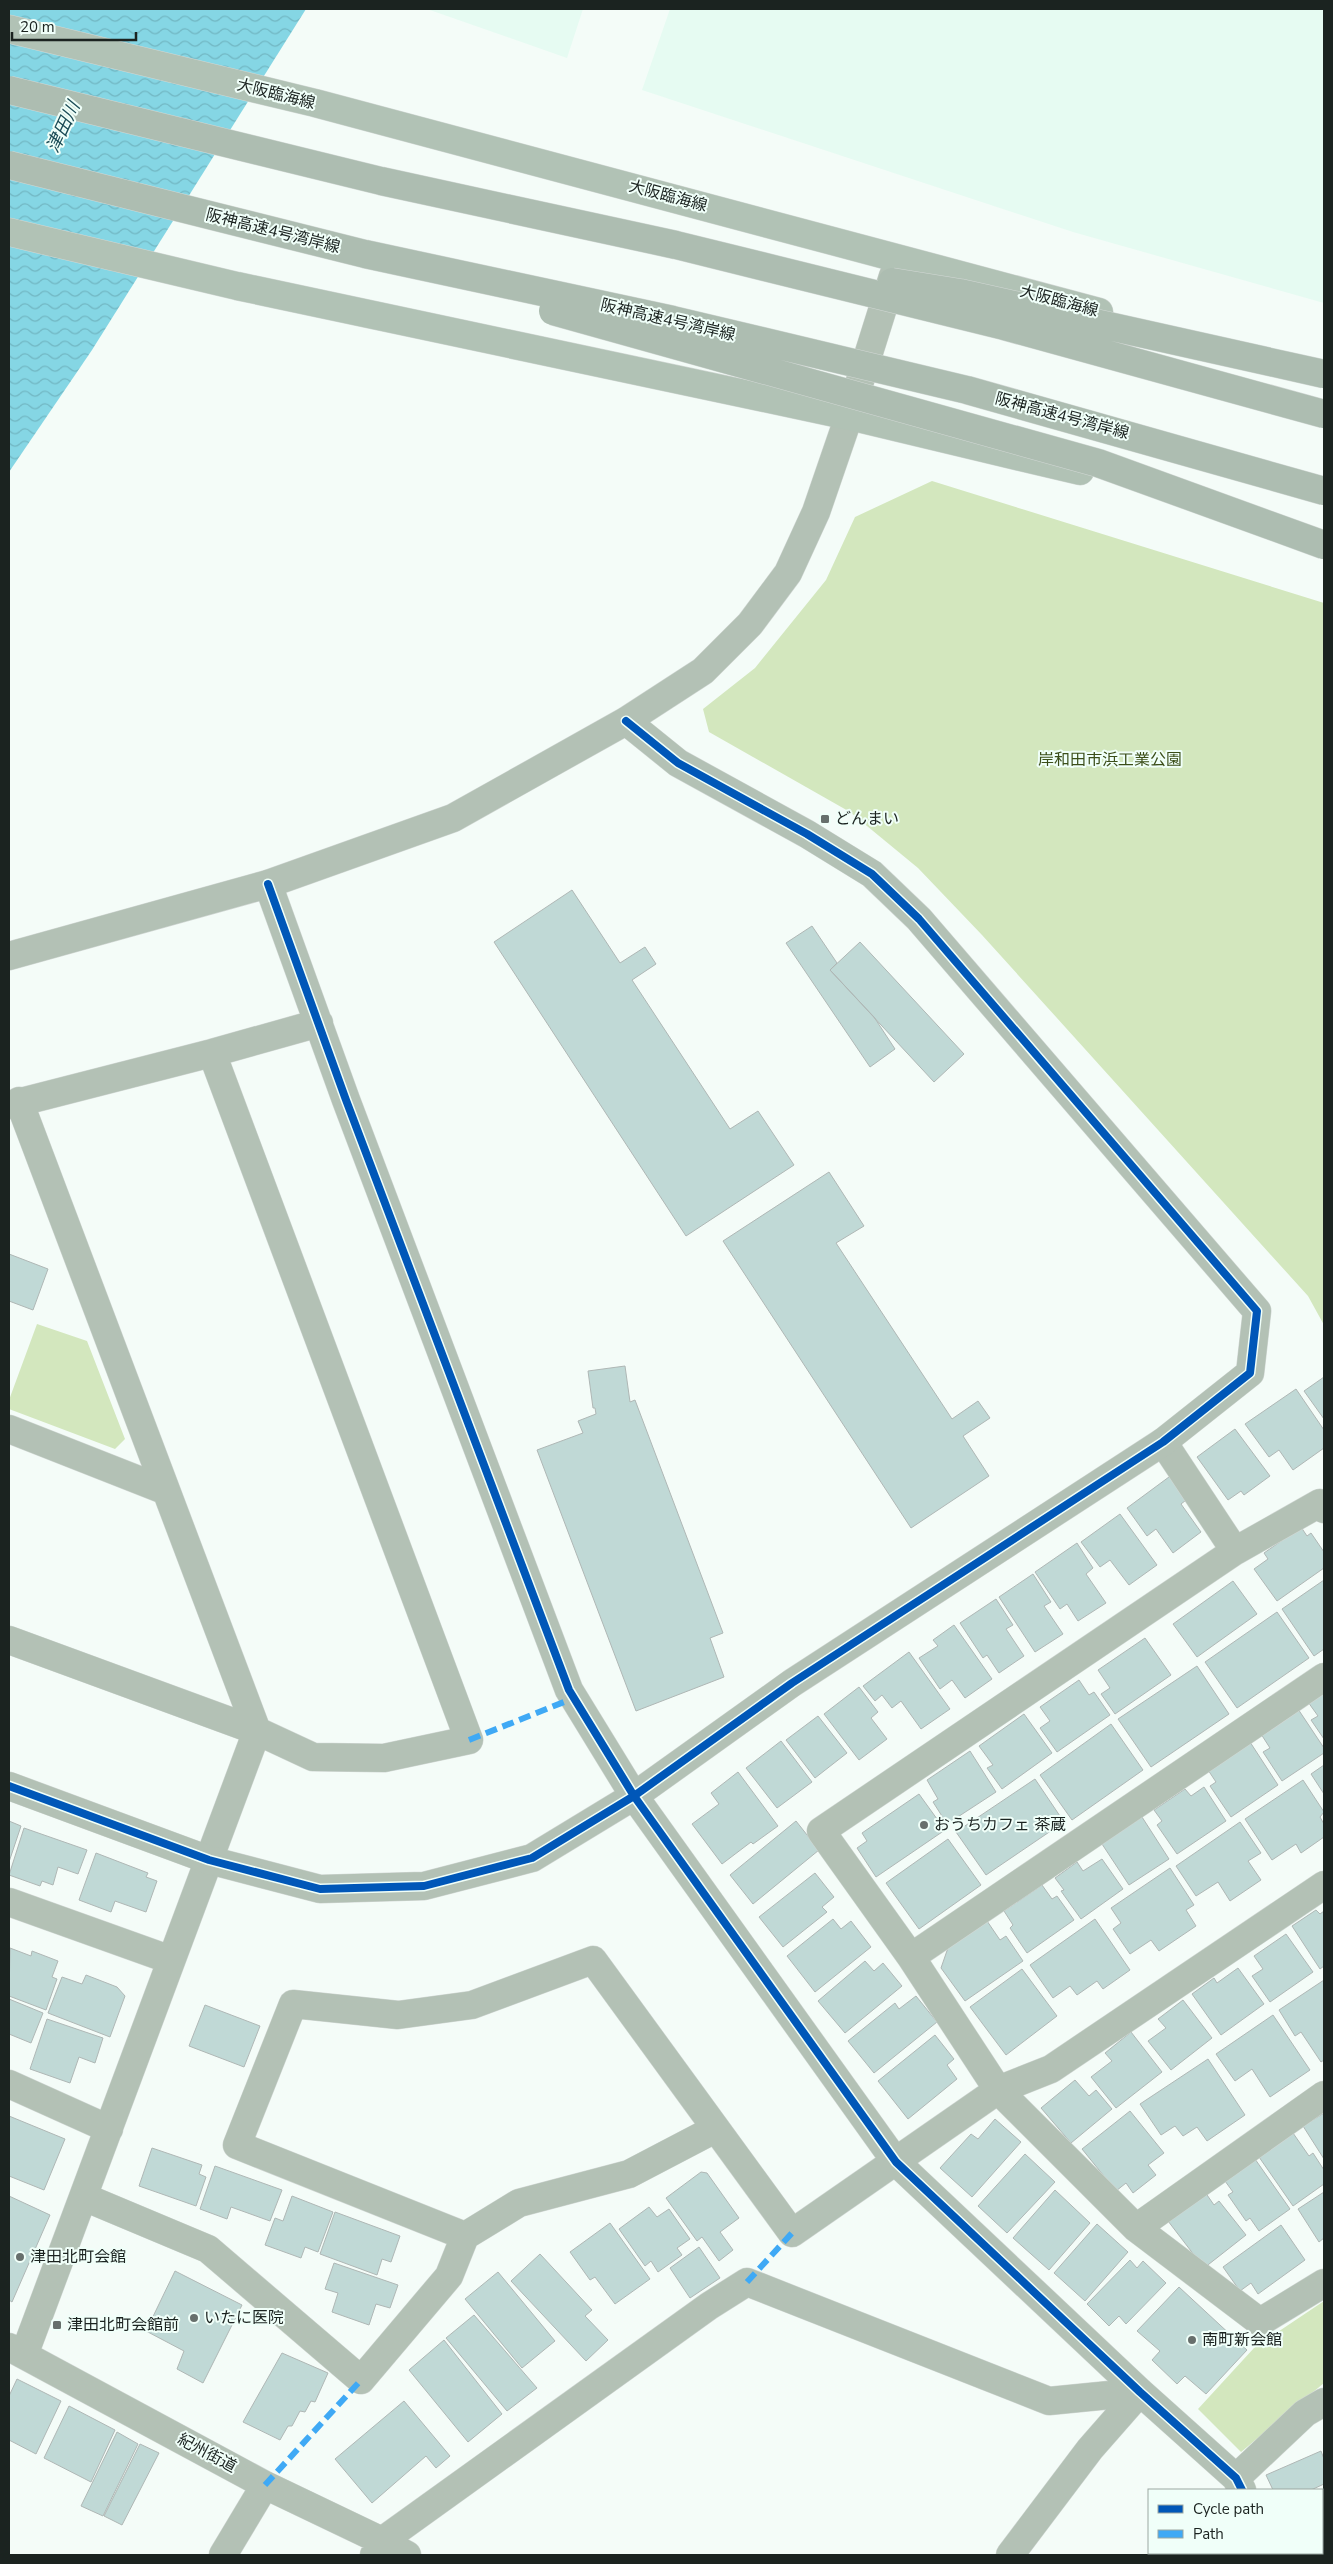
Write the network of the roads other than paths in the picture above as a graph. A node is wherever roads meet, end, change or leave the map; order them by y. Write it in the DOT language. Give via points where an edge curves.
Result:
graph roads {
  1 [pos="9,29"];
  2 [pos="9,90"];
  3 [pos="9,165"];
  4 [pos="9,232"];
  5 [pos="676,245"];
  6 [pos="365,254"];
  7 [pos="899,258"];
  8 [pos="1324,375"];
  9 [pos="1324,414"];
  10 [pos="849,416"];
  11 [pos="1324,490"];
  12 [pos="1324,533"];
  13 [pos="1324,545"];
  14 [pos="626,721"];
  15 [pos="268,884"];
  16 [pos="9,956"];
  17 [pos="318,1023"];
  18 [pos="212,1053"];
  19 [pos="14,1103"];
  20 [pos="9,1429"];
  21 [pos="1163,1442"];
  22 [pos="164,1490"];
  23 [pos="1324,1509"];
  24 [pos="1235,1551"];
  25 [pos="9,1640"];
  26 [pos="1324,1677"];
  27 [pos="257,1731"];
  28 [pos="9,1786"];
  29 [pos="634,1796"];
  30 [pos="209,1860"];
  31 [pos="1324,1885"];
  32 [pos="9,1902"];
  33 [pos="911,1957"];
  34 [pos="171,1960"];
  35 [pos="9,2084"];
  36 [pos="998,2090"];
  37 [pos="1324,2095"];
  38 [pos="109,2129"];
  39 [pos="715,2129"];
  40 [pos="896,2162"];
  41 [pos="84,2197"];
  42 [pos="1136,2228"];
  43 [pos="465,2236"];
  44 [pos="1324,2282"];
  45 [pos="17,2351"];
  46 [pos="1140,2392"];
  47 [pos="1324,2402"];
  48 [pos="1239,2484"];
  49 [pos="265,2485"];
  50 [pos="378,2548"];
  51 [pos="223,2555"];
  52 [pos="407,2555"];
  53 [pos="1010,2555"];
  1 -- 7 [label="main road, 大阪臨海線" via="315,103"];
  2 -- 5 [label="highway, bridge" via="381,181"];
  3 -- 6 [label="highway, 阪神高速4号湾岸線, bridge"];
  4 -- 10 [label="main road" via="237,286"];
  5 -- 8 [label="highway, bridge" via="960,293"];
  5 -- 9 [label="highway, bridge" via="1004,326"];
  6 -- 11 [label="highway, 阪神高速4号湾岸線, bridge" via="673,320 967,390"];
  6 -- 13 [label="highway, bridge" via="615,330 1098,463"];
  7 -- 8 [label="main road, 大阪臨海線"];
  7 -- 10 [label="street"];
  10 -- 12 [label="main road" via="1144,486"];
  10 -- 14 [label="street" via="816,512 782,580 750,624 703,671"];
  14 -- 15 [label="street" via="453,818"];
  14 -- 21 [label="street" via="678,764 807,834 872,874 919,919 1257,1310 1250,1373"];
  15 -- 16 [label="street"];
  15 -- 17 [label="street"];
  17 -- 18 [label="street"];
  17 -- 29 [label="street" via="569,1690"];
  18 -- 19 [label="street"];
  18 -- 27 [label="street" via="469,1740 384,1758 313,1757"];
  19 -- 22 [label="street"];
  20 -- 22 [label="street"];
  21 -- 24 [label="street"];
  21 -- 29 [label="street" via="792,1683"];
  22 -- 27 [label="street"];
  23 -- 24 [label="street" via="1320,1503"];
  24 -- 33 [label="street" via="821,1831"];
  25 -- 27 [label="street"];
  26 -- 33 [label="street"];
  27 -- 30 [label="street"];
  28 -- 30 [label="street"];
  29 -- 30 [label="street" via="532,1858 424,1886 320,1889"];
  29 -- 40 [label="street"];
  30 -- 34 [label="street"];
  31 -- 36 [label="street" via="1051,2069"];
  32 -- 34 [label="street"];
  33 -- 36 [label="street"];
  34 -- 38 [label="street"];
  35 -- 38 [label="street"];
  36 -- 40 [label="street"];
  36 -- 42 [label="street"];
  37 -- 42 [label="street"];
  38 -- 41 [label="street"];
  39 -- 40 [label="street" via="792,2232"];
  39 -- 43 [label="street" via="630,2174 519,2204"];
  39 -- 43 [label="street" via="593,1960 463,2006 398,2015 293,2004 237,2145"];
  40 -- 46 [label="street"];
  41 -- 43 [label="street" via="208,2249 361,2380 450,2276"];
  41 -- 45 [label="street"];
  42 -- 44 [label="street" via="1260,2322"];
  45 -- 49 [label="street, 紀州街道"];
  46 -- 48 [label="street"];
  46 -- 50 [label="street" via="1049,2401 747,2282 709,2306"];
  46 -- 53 [label="street" via="1090,2449"];
  47 -- 48 [label="street" via="1305,2413"];
  49 -- 50 [label="street, 紀州街道"];
  49 -- 51 [label="street"];
  50 -- 52 [label="street, 紀州街道"];
}
